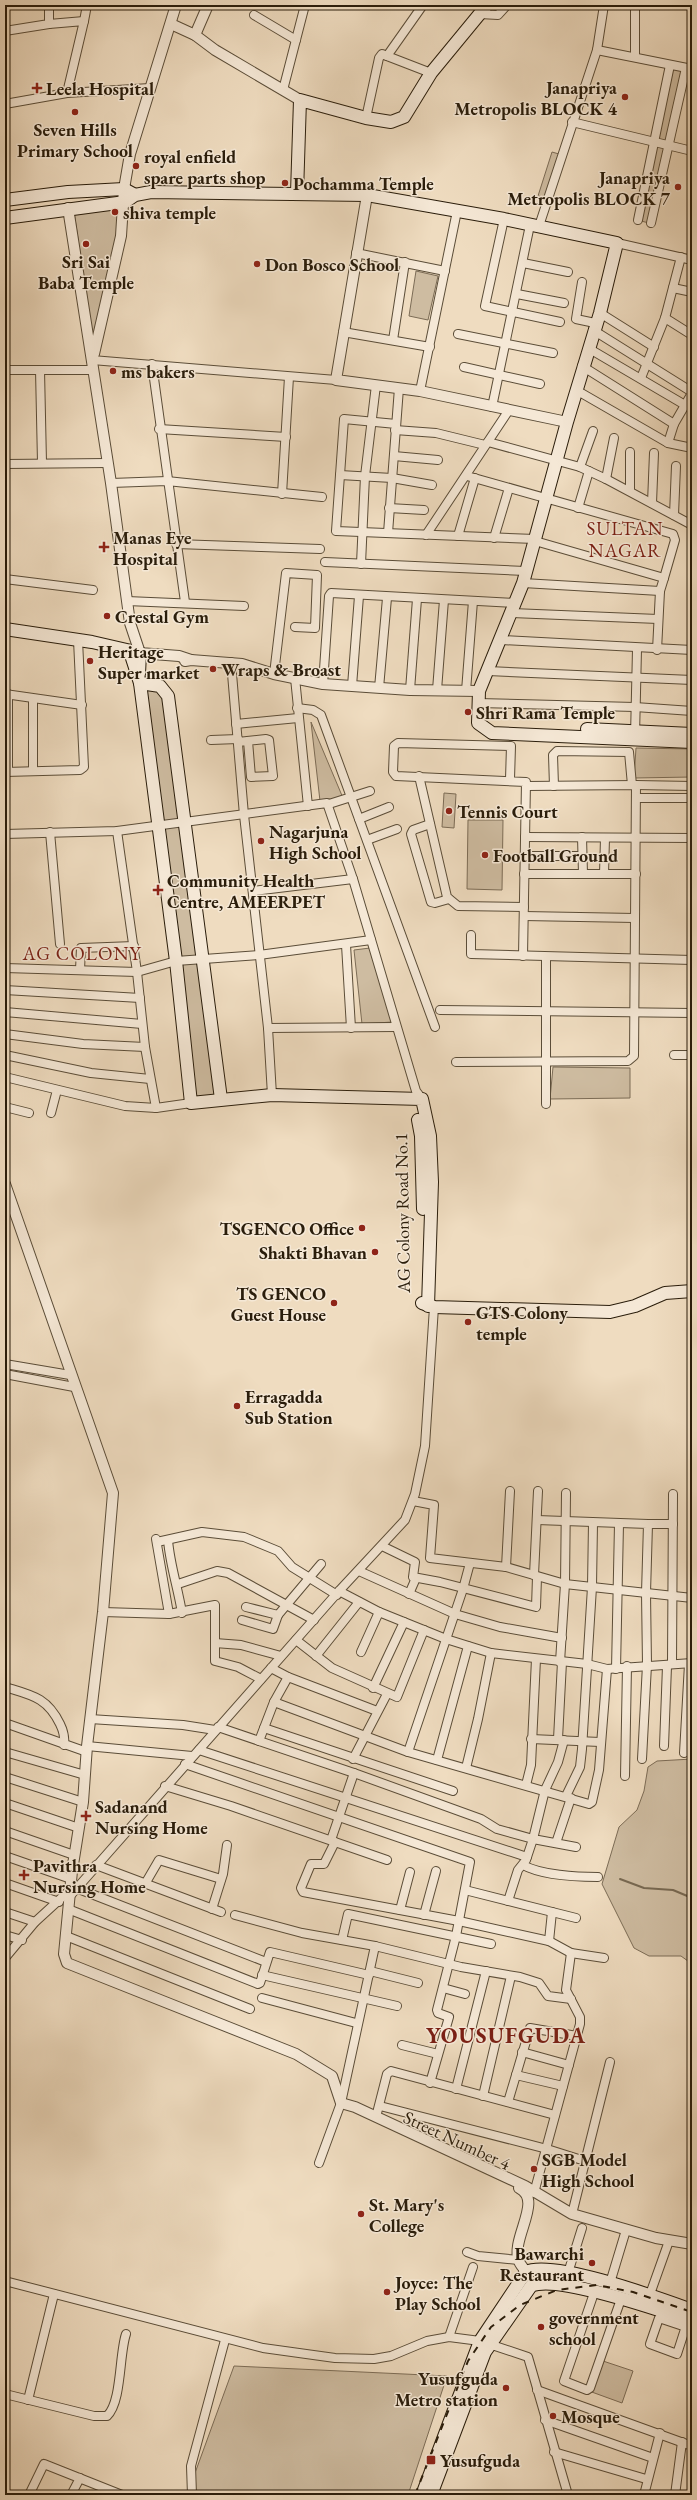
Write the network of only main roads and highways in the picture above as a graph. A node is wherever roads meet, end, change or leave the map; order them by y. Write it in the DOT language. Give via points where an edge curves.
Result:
graph roads {
  1 [pos="483,10"];
  2 [pos="297,193"];
  3 [pos="135,195"];
  4 [pos="5,200"];
  5 [pos="5,218"];
  6 [pos="5,628"];
  7 [pos="140,678"];
  8 [pos="692,734"];
  9 [pos="635,736"];
  10 [pos="692,742"];
  11 [pos="222,1099"];
  12 [pos="692,1291"];
  13 [pos="690,2319"];
  14 [pos="485,2343"];
  15 [pos="432,2494"];
  1 -- 2 [label="main road" via="431,73 404,116 391,122 300,100"];
  2 -- 3 [label="main road" via="166,192"];
  2 -- 9 [label="main road" via="368,195 504,219 617,243 524,577 478,697 477,719 482,727 498,725"];
  3 -- 4 [label="main road" via="124,189 68,192"];
  3 -- 5 [label="main road" via="125,202"];
  6 -- 7 [label="main road" via="78,640 105,652 135,655"];
  7 -- 11 [label="main road" via="160,686 168,696"];
  7 -- 11 [label="main road" via="191,1103"];
  8 -- 9 [label="main road"];
  9 -- 10 [label="main road"];
  11 -- 12 [label="main road, AG Colony Road No.1" via="272,1095 417,1096 423,1185 423,1304 431,1307 610,1312 635,1306 665,1293"];
  13 -- 14 [label="main road" via="594,2293 539,2283 531,2286"];
  13 -- 14 [label="main road" via="649,2297 610,2283 533,2268 526,2272"];
  14 -- 15 [label="main road"];
}
